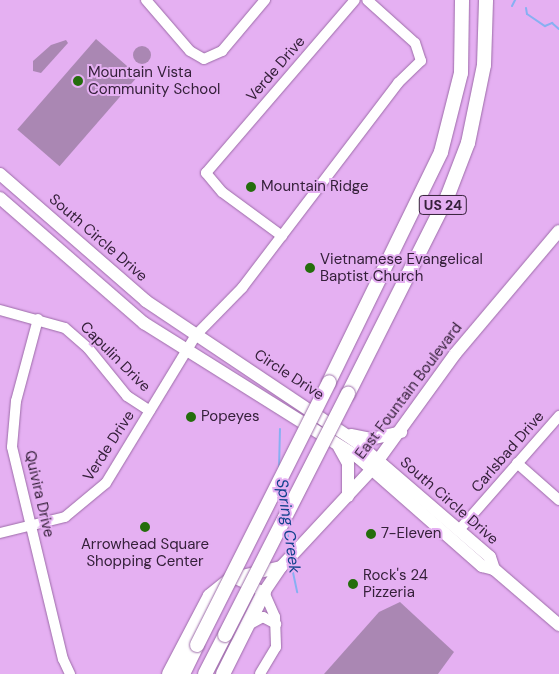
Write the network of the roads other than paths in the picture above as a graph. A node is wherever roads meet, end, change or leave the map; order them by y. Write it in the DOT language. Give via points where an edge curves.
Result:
graph roads {
  1 [pos="146,0"];
  2 [pos="355,0"];
  3 [pos="367,0"];
  4 [pos="462,0"];
  5 [pos="486,0"];
  6 [pos="262,1"];
  7 [pos="0,174"];
  8 [pos="0,198"];
  9 [pos="559,231"];
  10 [pos="282,236"];
  11 [pos="0,310"];
  12 [pos="38,319"];
  13 [pos="178,323"];
  14 [pos="196,335"];
  15 [pos="187,350"];
  16 [pos="150,411"];
  17 [pos="559,416"];
  18 [pos="401,432"];
  19 [pos="340,437"];
  20 [pos="517,463"];
  21 [pos="375,465"];
  22 [pos="348,496"];
  23 [pos="559,500"];
  24 [pos="31,526"];
  25 [pos="459,530"];
  26 [pos="0,533"];
  27 [pos="277,567"];
  28 [pos="494,569"];
  29 [pos="233,578"];
  30 [pos="259,590"];
  31 [pos="250,624"];
  32 [pos="276,624"];
  33 [pos="559,625"];
  34 [pos="70,674"];
  35 [pos="169,674"];
  36 [pos="183,674"];
  37 [pos="205,674"];
  38 [pos="223,674"];
  39 [pos="260,674"];
  1 -- 6 [label="street" via="190,51 204,59 222,50"];
  2 -- 10 [label="street, Verde Drive" via="206,173 222,192"];
  3 -- 10 [label="street, Verde Drive" via="415,43 421,61 398,83"];
  4 -- 36 [label="highway, US 24, bridge" via="460,73 441,152"];
  5 -- 37 [label="highway, US 24, bridge" via="484,65 465,152 348,394"];
  7 -- 13 [label="main road, South Circle Drive" via="132,290"];
  8 -- 15 [label="main road, Circle Drive" via="123,306"];
  9 -- 18 [label="main road, East Fountain Boulevard" via="455,354"];
  10 -- 14 [label="street, Verde Drive" via="242,288"];
  11 -- 12 [label="street, Capulin Drive"];
  12 -- 16 [label="street, Capulin Drive" via="65,328 88,348 127,396"];
  12 -- 24 [label="street, Quivira Drive" via="12,431"];
  13 -- 14 [label="main road, Circle Drive"];
  14 -- 15 [label="street, Verde Drive"];
  14 -- 19 [label="main road, Circle Drive"];
  15 -- 16 [label="street, Verde Drive"];
  15 -- 19 [label="main road, Circle Drive"];
  16 -- 24 [label="street, Verde Drive" via="106,483 88,501 65,516"];
  17 -- 20 [label="street, Carlsbad Drive"];
  18 -- 19 [label="main road" via="371,439"];
  18 -- 21 [label="main road, East Fountain Boulevard"];
  19 -- 21 [label="main road, Circle Drive"];
  19 -- 22 [label="main road" via="348,463"];
  20 -- 23 [label="street"];
  20 -- 25 [label="street, Carlsbad Drive"];
  21 -- 22 [label="main road, East Fountain Boulevard"];
  21 -- 25 [label="main road, South Circle Drive"];
  21 -- 28 [label="main road, South Circle Drive" via="482,566"];
  22 -- 27 [label="main road, East Fountain Boulevard" via="303,548"];
  24 -- 26 [label="street, Verde Drive"];
  24 -- 34 [label="street, Quivira Drive" via="62,659"];
  25 -- 28 [label="main road, South Circle Drive" via="490,557"];
  27 -- 29 [label="main road, East Fountain Boulevard"];
  27 -- 30 [label="main road, East Fountain Boulevard"];
  28 -- 33 [label="main road, South Circle Drive"];
  29 -- 30 [label="street"];
  29 -- 35 [label="highway" via="210,596"];
  30 -- 31 [label="highway"];
  30 -- 32 [label="street"];
  31 -- 32 [label="street" via="263,617"];
  31 -- 38 [label="highway"];
  32 -- 39 [label="street" via="276,646"];
}
